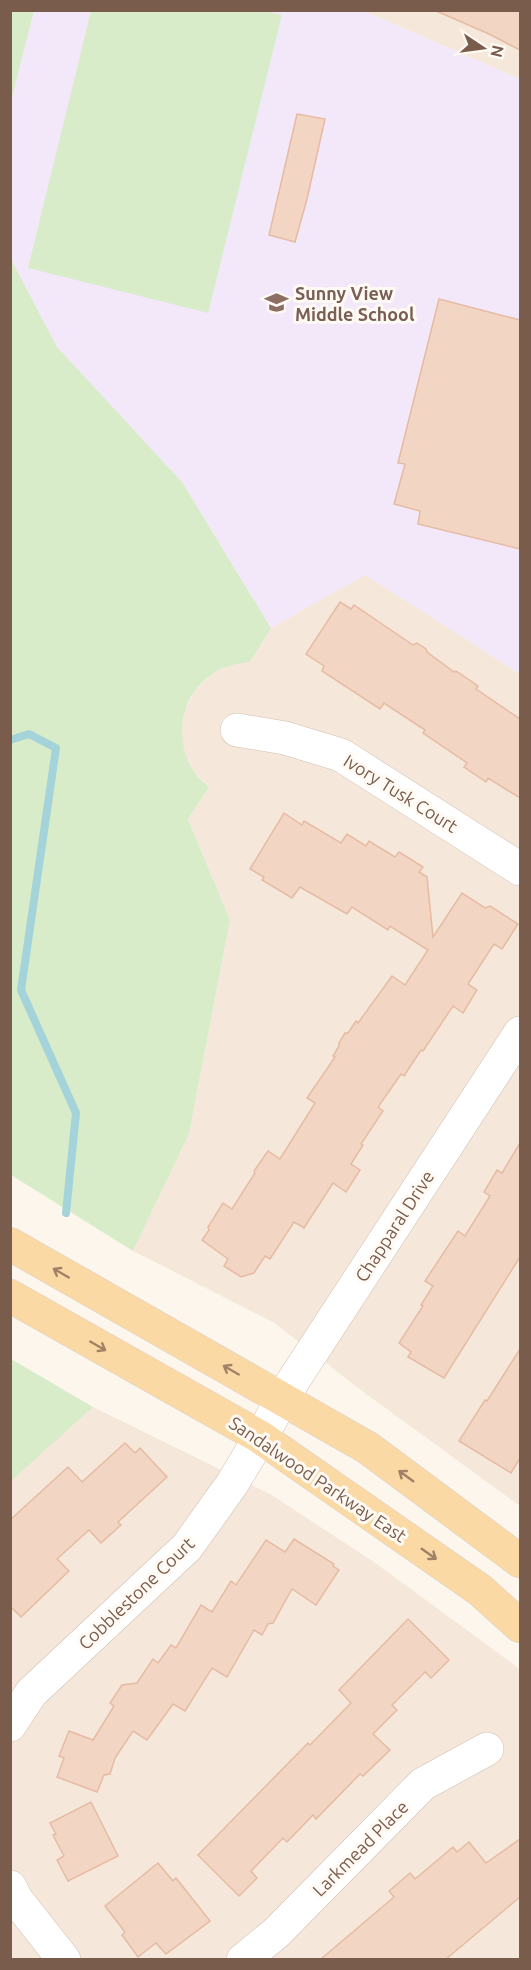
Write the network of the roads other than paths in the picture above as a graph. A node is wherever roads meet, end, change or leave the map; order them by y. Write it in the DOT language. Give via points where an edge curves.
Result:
graph roads {
  1 [pos="237,730"];
  2 [pos="520,869"];
  3 [pos="520,1033"];
  4 [pos="10,1244"];
  5 [pos="10,1296"];
  6 [pos="271,1418"];
  7 [pos="520,1561"];
  8 [pos="520,1626"];
  9 [pos="10,1725"];
  10 [pos="487,1749"];
  11 [pos="10,1887"];
  12 [pos="64,1959"];
  13 [pos="243,1959"];
  1 -- 2 [label="street, Ivory Tusk Court" via="285,738 341,755"];
  3 -- 6 [label="street, Chapparal Drive"];
  6 -- 4 [label="main road, Sandalwood Parkway East, one-way"];
  5 -- 6 [label="main road, Sandalwood Parkway East, one-way"];
  7 -- 6 [label="main road, Sandalwood Parkway East, one-way" via="368,1448"];
  6 -- 8 [label="main road, Sandalwood Parkway East, one-way"];
  6 -- 9 [label="street, Cobblestone Court" via="232,1484 187,1547 31,1693"];
  10 -- 13 [label="street, Larkmead Place" via="423,1784 276,1933"];
  11 -- 12 [label="street"];
}
